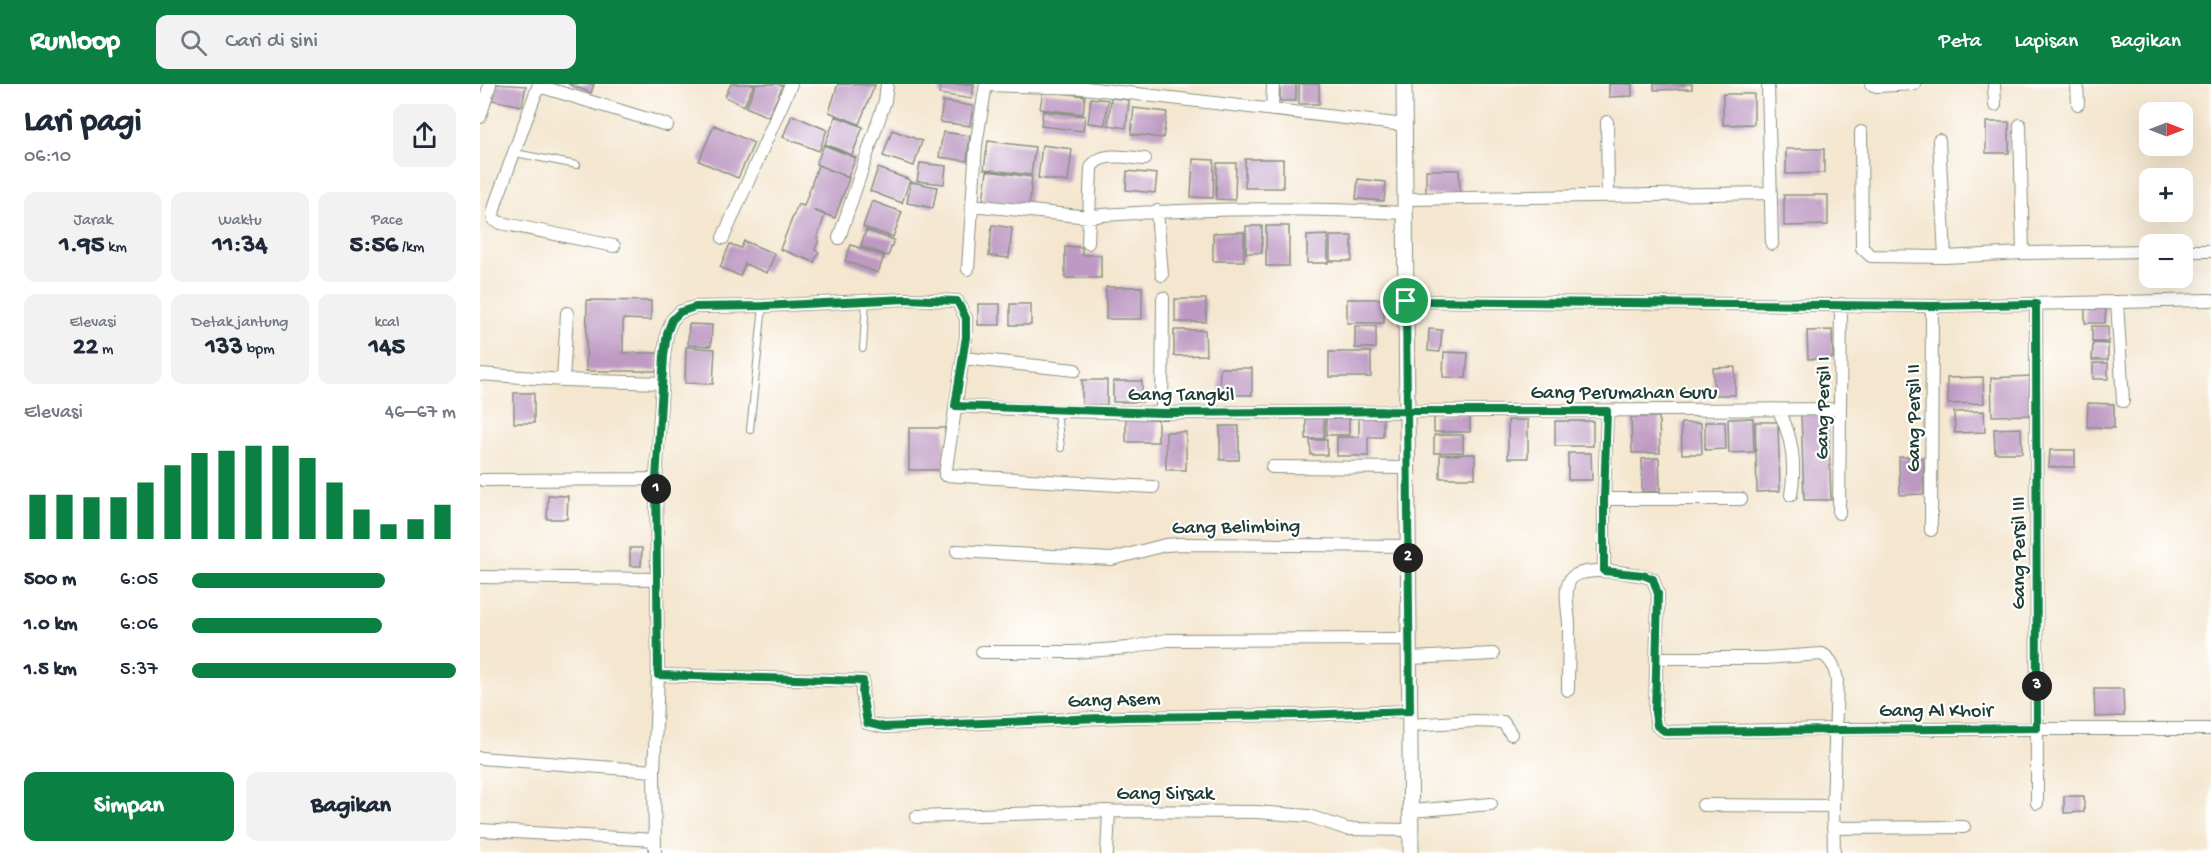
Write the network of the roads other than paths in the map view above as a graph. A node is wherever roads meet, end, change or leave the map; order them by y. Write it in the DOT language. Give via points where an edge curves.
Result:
graph roads {
  1 [pos="490,84"];
  2 [pos="791,84"];
  3 [pos="887,84"];
  4 [pos="986,84"];
  5 [pos="1273,84"];
  6 [pos="1404,84"];
  7 [pos="1768,84"];
  8 [pos="1871,84"];
  9 [pos="1914,84"];
  10 [pos="1994,84"];
  11 [pos="2078,84"];
  12 [pos="539,85"];
  13 [pos="2078,104"];
  14 [pos="1995,105"];
  15 [pos="1272,110"];
  16 [pos="480,117"];
  17 [pos="1607,122"];
  18 [pos="667,124"];
  19 [pos="1405,125"];
  20 [pos="2020,125"];
  21 [pos="1861,132"];
  22 [pos="1939,140"];
  23 [pos="515,153"];
  24 [pos="1145,159"];
  25 [pos="577,165"];
  26 [pos="1771,193"];
  27 [pos="1608,196"];
  28 [pos="971,206"];
  29 [pos="1406,206"];
  30 [pos="1157,211"];
  31 [pos="1089,217"];
  32 [pos="839,237"];
  33 [pos="723,238"];
  34 [pos="1088,243"];
  35 [pos="1772,244"];
  36 [pos="614,246"];
  37 [pos="2139,251"];
  38 [pos="2193,251"];
  39 [pos="2211,251"];
  40 [pos="2023,253"];
  41 [pos="1945,257"];
  42 [pos="968,268"];
  43 [pos="1162,275"];
  44 [pos="1163,298"];
  45 [pos="1406,298"];
  46 [pos="866,300"];
  47 [pos="2211,300"];
  48 [pos="2117,302"];
  49 [pos="1841,304"];
  50 [pos="2036,304"];
  51 [pos="763,306"];
  52 [pos="1932,306"];
  53 [pos="567,313"];
  54 [pos="863,348"];
  55 [pos="963,358"];
  56 [pos="1075,370"];
  57 [pos="480,374"];
  58 [pos="563,380"];
  59 [pos="662,383"];
  60 [pos="2123,401"];
  61 [pos="955,406"];
  62 [pos="1840,409"];
  63 [pos="1057,411"];
  64 [pos="1407,411"];
  65 [pos="1607,411"];
  66 [pos="1779,411"];
  67 [pos="1162,413"];
  68 [pos="750,430"];
  69 [pos="1061,448"];
  70 [pos="1272,467"];
  71 [pos="1408,468"];
  72 [pos="656,479"];
  73 [pos="483,480"];
  74 [pos="1153,488"];
  75 [pos="1791,495"];
  76 [pos="1604,499"];
  77 [pos="1741,499"];
  78 [pos="1839,513"];
  79 [pos="1931,530"];
  80 [pos="1408,546"];
  81 [pos="957,551"];
  82 [pos="1604,571"];
  83 [pos="480,578"];
  84 [pos="657,579"];
  85 [pos="1408,639"];
  86 [pos="982,652"];
  87 [pos="1493,654"];
  88 [pos="1410,658"];
  89 [pos="1657,658"];
  90 [pos="658,675"];
  91 [pos="1568,690"];
  92 [pos="1410,718"];
  93 [pos="2037,728"];
  94 [pos="1837,729"];
  95 [pos="2211,729"];
  96 [pos="1511,734"];
  97 [pos="480,758"];
  98 [pos="654,771"];
  99 [pos="2037,803"];
  100 [pos="1491,804"];
  101 [pos="1703,805"];
  102 [pos="1833,806"];
  103 [pos="1109,811"];
  104 [pos="1411,811"];
  105 [pos="916,817"];
  106 [pos="1964,827"];
  107 [pos="1833,828"];
  108 [pos="480,830"];
  109 [pos="1411,830"];
  110 [pos="655,840"];
  111 [pos="655,853"];
  112 [pos="1107,853"];
  113 [pos="1411,853"];
  114 [pos="1834,853"];
  1 -- 16 [label="street"];
  2 -- 33 [label="street"];
  3 -- 32 [label="street" via="885,101"];
  4 -- 15 [label="street" via="1077,88"];
  4 -- 28 [label="street"];
  5 -- 15 [label="street"];
  6 -- 19 [label="street"];
  7 -- 26 [label="street"];
  8 -- 9 [label="street"];
  10 -- 14 [label="street"];
  11 -- 13 [label="street"];
  12 -- 18 [label="street"];
  12 -- 23 [label="street"];
  15 -- 19 [label="street"];
  17 -- 27 [label="street"];
  19 -- 29 [label="street"];
  20 -- 40 [label="street"];
  21 -- 41 [label="street" via="1862,248 1871,256"];
  22 -- 41 [label="street"];
  23 -- 25 [label="lane"];
  23 -- 36 [label="street" via="494,220"];
  24 -- 31 [label="street" via="1103,157 1094,163"];
  26 -- 27 [label="street"];
  26 -- 35 [label="street"];
  27 -- 29 [label="street"];
  28 -- 31 [label="street"];
  28 -- 42 [label="street"];
  29 -- 30 [label="street"];
  29 -- 45 [label="street"];
  30 -- 31 [label="street"];
  30 -- 43 [label="street"];
  31 -- 34 [label="street"];
  37 -- 40 [label="street"];
  38 -- 39 [label="street"];
  40 -- 41 [label="street"];
  44 -- 67 [label="street"];
  45 -- 49 [label="street"];
  45 -- 64 [label="street"];
  46 -- 51 [label="street"];
  46 -- 54 [label="lane"];
  46 -- 55 [label="street" via="957,301 966,318"];
  47 -- 48 [label="street"];
  48 -- 50 [label="street"];
  48 -- 60 [label="street"];
  49 -- 52 [label="street"];
  49 -- 62 [label="street, Gang Persil I"];
  50 -- 52 [label="street"];
  50 -- 93 [label="street, Gang Persil III"];
  51 -- 59 [label="street" via="695,307 680,312 667,333"];
  51 -- 68 [label="lane"];
  52 -- 79 [label="street, Gang Persil II"];
  53 -- 58 [label="street"];
  55 -- 56 [label="street"];
  55 -- 61 [label="street"];
  57 -- 58 [label="street"];
  58 -- 59 [label="street"];
  59 -- 72 [label="street"];
  61 -- 63 [label="street, Gang Tangkil"];
  61 -- 74 [label="street" via="945,475"];
  62 -- 66 [label="street, Gang Perumahan Guru"];
  62 -- 78 [label="street, Gang Persil I"];
  63 -- 67 [label="street, Gang Tangkil"];
  63 -- 69 [label="lane"];
  64 -- 65 [label="street, Gang Perumahan Guru"];
  64 -- 67 [label="street, Gang Tangkil"];
  64 -- 71 [label="street"];
  65 -- 66 [label="street, Gang Perumahan Guru"];
  65 -- 76 [label="street"];
  66 -- 75 [label="street" via="1794,452"];
  70 -- 71 [label="street"];
  71 -- 80 [label="street"];
  72 -- 73 [label="street"];
  72 -- 84 [label="street"];
  76 -- 77 [label="street"];
  76 -- 82 [label="street"];
  80 -- 81 [label="street, Gang Belimbing" via="1180,544 1112,559"];
  80 -- 85 [label="street"];
  82 -- 89 [label="street" via="1653,579 1658,594"];
  82 -- 91 [label="street" via="1576,574 1567,588"];
  83 -- 84 [label="street"];
  84 -- 90 [label="street"];
  85 -- 86 [label="street" via="1167,640 1075,652"];
  85 -- 88 [label="street"];
  87 -- 88 [label="street"];
  88 -- 92 [label="street"];
  89 -- 94 [label="street" via="1822,654 1832,662 1837,679"];
  89 -- 94 [label="street, Gang Al Khoir" via="1655,713 1657,726 1666,732"];
  90 -- 92 [label="street, Gang Asem" via="859,680 863,681 867,723 884,727 1125,717"];
  90 -- 98 [label="street"];
  92 -- 96 [label="street" via="1503,722"];
  92 -- 104 [label="street"];
  93 -- 94 [label="street, Gang Al Khoir"];
  93 -- 95 [label="street, Gang Al Khoir"];
  93 -- 99 [label="street, Gang Persil III"];
  94 -- 102 [label="street"];
  97 -- 98 [label="street"];
  98 -- 110 [label="street"];
  100 -- 104 [label="street"];
  101 -- 102 [label="street"];
  102 -- 107 [label="street"];
  103 -- 105 [label="street, Gang Sirsak"];
  103 -- 109 [label="street, Gang Sirsak" via="1257,812 1309,816 1347,829"];
  103 -- 112 [label="street"];
  104 -- 109 [label="street"];
  106 -- 107 [label="street"];
  107 -- 114 [label="street"];
  108 -- 110 [label="street"];
  109 -- 113 [label="street"];
  110 -- 111 [label="street"];
}
